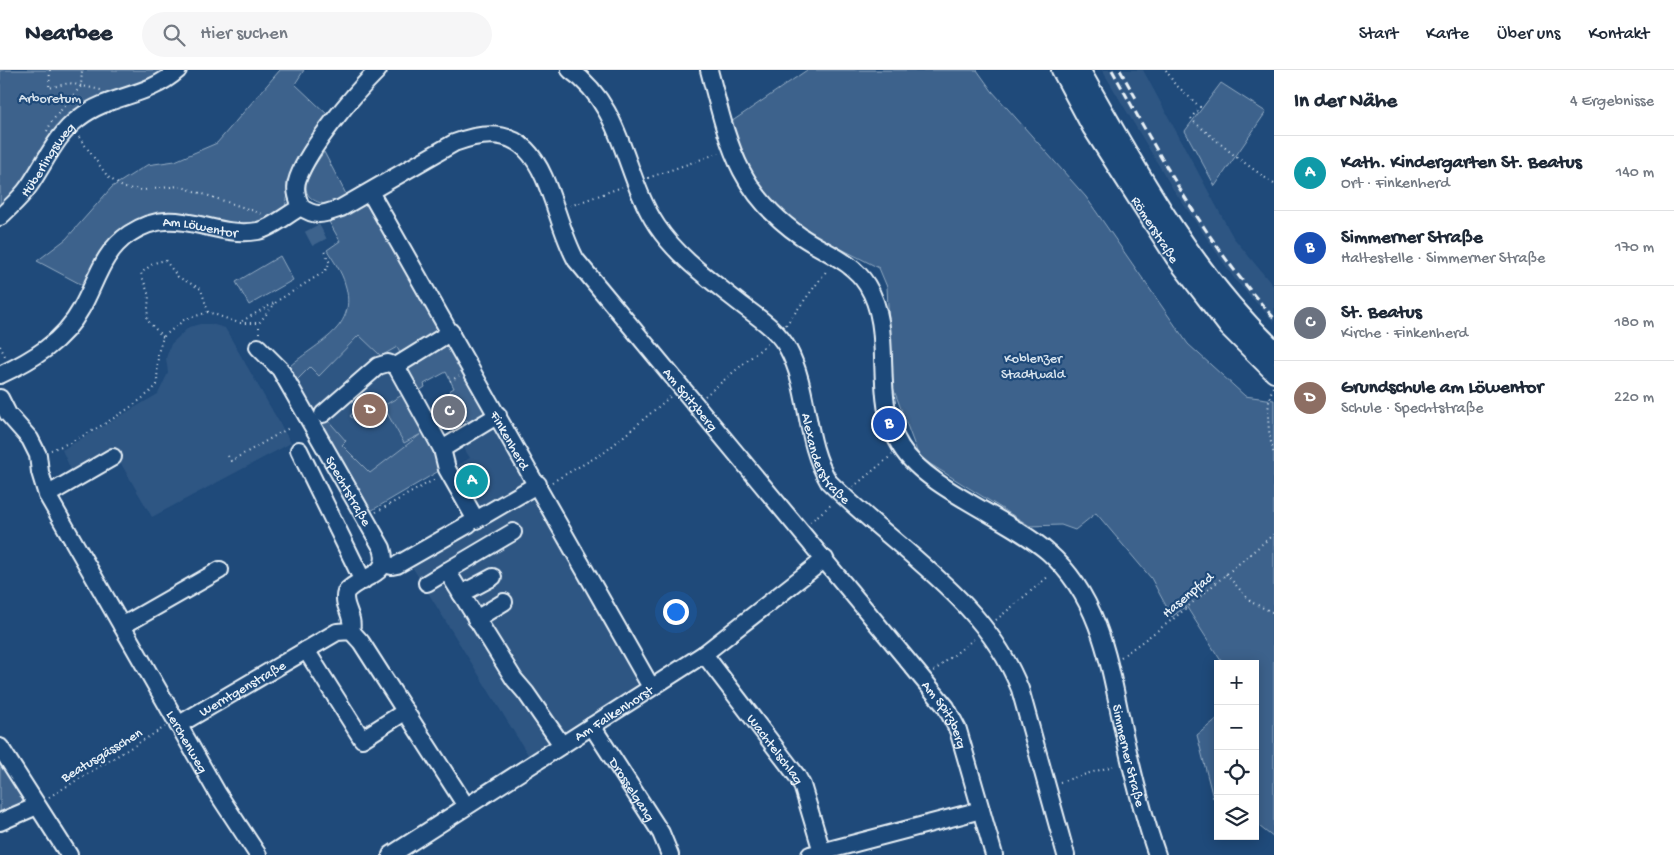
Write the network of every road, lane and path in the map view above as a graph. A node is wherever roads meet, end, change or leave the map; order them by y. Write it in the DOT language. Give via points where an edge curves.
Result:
graph roads {
  1 [pos="50,70"];
  2 [pos="178,70"];
  3 [pos="378,70"];
  4 [pos="570,70"];
  5 [pos="709,70"];
  6 [pos="1060,70"];
  7 [pos="1078,70"];
  8 [pos="1094,70"];
  9 [pos="1166,70"];
  10 [pos="124,98"];
  11 [pos="70,125"];
  12 [pos="713,155"];
  13 [pos="637,182"];
  14 [pos="1274,184"];
  15 [pos="370,192"];
  16 [pos="557,211"];
  17 [pos="0,217"];
  18 [pos="308,217"];
  19 [pos="278,220"];
  20 [pos="323,249"];
  21 [pos="277,302"];
  22 [pos="208,312"];
  23 [pos="239,323"];
  24 [pos="451,332"];
  25 [pos="1274,332"];
  26 [pos="163,337"];
  27 [pos="0,346"];
  28 [pos="258,347"];
  29 [pos="1274,352"];
  30 [pos="7,360"];
  31 [pos="396,366"];
  32 [pos="1274,374"];
  33 [pos="0,376"];
  34 [pos="727,377"];
  35 [pos="1274,384"];
  36 [pos="680,388"];
  37 [pos="0,398"];
  38 [pos="694,404"];
  39 [pos="323,414"];
  40 [pos="498,415"];
  41 [pos="288,428"];
  42 [pos="1274,442"];
  43 [pos="1270,443"];
  44 [pos="62,446"];
  45 [pos="442,449"];
  46 [pos="298,450"];
  47 [pos="1274,454"];
  48 [pos="228,456"];
  49 [pos="113,457"];
  50 [pos="449,472"];
  51 [pos="539,486"];
  52 [pos="47,495"];
  53 [pos="365,518"];
  54 [pos="473,522"];
  55 [pos="513,532"];
  56 [pos="1274,534"];
  57 [pos="825,559"];
  58 [pos="383,564"];
  59 [pos="220,570"];
  60 [pos="447,571"];
  61 [pos="1226,574"];
  62 [pos="1049,576"];
  63 [pos="493,577"];
  64 [pos="363,581"];
  65 [pos="427,583"];
  66 [pos="461,594"];
  67 [pos="504,602"];
  68 [pos="1274,613"];
  69 [pos="476,618"];
  70 [pos="122,626"];
  71 [pos="986,628"];
  72 [pos="351,631"];
  73 [pos="306,650"];
  74 [pos="704,654"];
  75 [pos="1109,666"];
  76 [pos="924,679"];
  77 [pos="651,687"];
  78 [pos="406,711"];
  79 [pos="177,723"];
  80 [pos="592,726"];
  81 [pos="562,745"];
  82 [pos="0,747"];
  83 [pos="1113,766"];
  84 [pos="1047,786"];
  85 [pos="38,806"];
  86 [pos="466,806"];
  87 [pos="981,810"];
  88 [pos="0,822"];
  89 [pos="818,854"];
  90 [pos="69,855"];
  91 [pos="258,855"];
  92 [pos="391,855"];
  93 [pos="670,855"];
  94 [pos="994,855"];
  95 [pos="1066,855"];
  96 [pos="1156,855"];
  1 -- 10 [label="path" via="49,88 69,83"];
  2 -- 10 [label="street, Hüberlingsweg" via="163,84"];
  3 -- 18 [label="street" via="353,97 297,178 296,193"];
  4 -- 13 [label="street, Alexanderstraße" via="598,95 610,114"];
  5 -- 75 [label="street, Simmerner Straße" via="730,149 752,191 782,223 852,268 868,286 880,326 884,398 890,424 901,448 915,464 941,483 1049,553 1073,578 1098,624"];
  6 -- 32 [label="street, Römerstraße" via="1091,128 1175,259 1227,327"];
  7 -- 29 [label="highway" via="1172,228 1222,295"];
  8 -- 25 [label="highway" via="1195,236 1231,285"];
  9 -- 14 [label="path" via="1174,83 1200,107 1192,120"];
  10 -- 11 [label="street, Hüberlingsweg" via="98,106"];
  11 -- 17 [label="street, Hüberlingsweg" via="28,187"];
  11 -- 19 [label="path" via="108,177 124,188 144,190 179,186 228,200"];
  12 -- 13 [label="path"];
  13 -- 16 [label="path"];
  13 -- 71 [label="street, Alexanderstraße" via="656,225 687,262 779,334 797,374 815,451 829,482 950,588"];
  15 -- 16 [label="street, Am Spitzberg" via="454,143 488,134 514,141 536,159"];
  15 -- 18 [label="street, Am Spitzberg" via="341,208"];
  15 -- 24 [label="street, Finkenherd"];
  16 -- 36 [label="street, Am Spitzberg" via="576,260"];
  18 -- 19 [label="street, Am Löwentor"];
  19 -- 33 [label="street, Am Löwentor" via="260,231 235,233 184,221 164,220 145,225 113,249 68,328 45,351"];
  20 -- 21 [label="path" via="330,263 324,272"];
  21 -- 23 [label="path"];
  21 -- 23 [label="path" via="259,323"];
  22 -- 23 [label="path"];
  22 -- 26 [label="path" via="184,320"];
  22 -- 26 [label="path" via="200,289 178,277 165,260 154,263 141,273 149,296 147,320"];
  24 -- 31 [label="street"];
  24 -- 40 [label="street, Finkenherd"];
  26 -- 44 [label="path" via="158,353 158,385 122,412"];
  27 -- 30 [label="path"];
  28 -- 53 [label="street, Spechtstraße" via="280,369"];
  31 -- 39 [label="street" via="388,363 378,366"];
  31 -- 45 [label="street"];
  34 -- 38 [label="path"];
  35 -- 43 [label="path" via="1269,397"];
  36 -- 38 [label="street, Am Spitzberg"];
  36 -- 51 [label="path" via="605,452"];
  37 -- 52 [label="street, Lerchenweg" via="38,455"];
  38 -- 57 [label="street, Am Spitzberg"];
  40 -- 45 [label="street"];
  40 -- 51 [label="street, Finkenherd"];
  41 -- 48 [label="path" via="231,461"];
  42 -- 43 [label="path"];
  43 -- 47 [label="path"];
  45 -- 50 [label="street"];
  46 -- 64 [label="street"];
  49 -- 52 [label="street"];
  50 -- 53 [label="path"];
  50 -- 54 [label="street"];
  51 -- 54 [label="street"];
  51 -- 77 [label="street, Finkenherd"];
  52 -- 70 [label="street, Lerchenweg"];
  53 -- 58 [label="street, Spechtstraße" via="382,548"];
  54 -- 58 [label="street" via="397,564"];
  55 -- 60 [label="street"];
  56 -- 61 [label="path, Hasenpfad"];
  57 -- 74 [label="street, Am Falkenhorst"];
  57 -- 76 [label="street, Am Spitzberg"];
  58 -- 64 [label="street" via="379,571"];
  59 -- 70 [label="street"];
  60 -- 65 [label="street"];
  60 -- 66 [label="street"];
  61 -- 68 [label="path" via="1251,602"];
  61 -- 75 [label="path, Hasenpfad" via="1172,620"];
  62 -- 71 [label="path"];
  63 -- 66 [label="street"];
  64 -- 72 [label="street" via="349,588 344,597 353,621"];
  66 -- 69 [label="street"];
  67 -- 69 [label="street"];
  69 -- 81 [label="street" via="514,679"];
  70 -- 79 [label="street, Lerchenweg"];
  71 -- 76 [label="path"];
  71 -- 84 [label="street, Alexanderstraße" via="1010,664 1020,689"];
  72 -- 73 [label="street" via="337,632"];
  72 -- 78 [label="street"];
  73 -- 78 [label="street" via="362,739"];
  73 -- 79 [label="street, Werntgenstraße"];
  74 -- 77 [label="street, Am Falkenhorst"];
  74 -- 89 [label="street, Wachtelschlag" via="797,776"];
  75 -- 96 [label="street, Simmerner Straße" via="1140,803"];
  76 -- 87 [label="street, Am Spitzberg" via="946,707 958,730"];
  77 -- 80 [label="street, Am Falkenhorst"];
  78 -- 86 [label="street"];
  79 -- 85 [label="path, Beatusgässchen"];
  79 -- 91 [label="street, Lerchenweg"];
  80 -- 81 [label="street, Am Falkenhorst"];
  80 -- 93 [label="street, Drosselgang" via="661,833"];
  81 -- 86 [label="street, Am Falkenhorst"];
  82 -- 85 [label="street"];
  83 -- 84 [label="path"];
  84 -- 95 [label="street, Alexanderstraße"];
  85 -- 88 [label="street"];
  85 -- 90 [label="street"];
  86 -- 92 [label="street, Am Falkenhorst"];
  87 -- 89 [label="street"];
  87 -- 94 [label="street, Am Spitzberg"];
}
